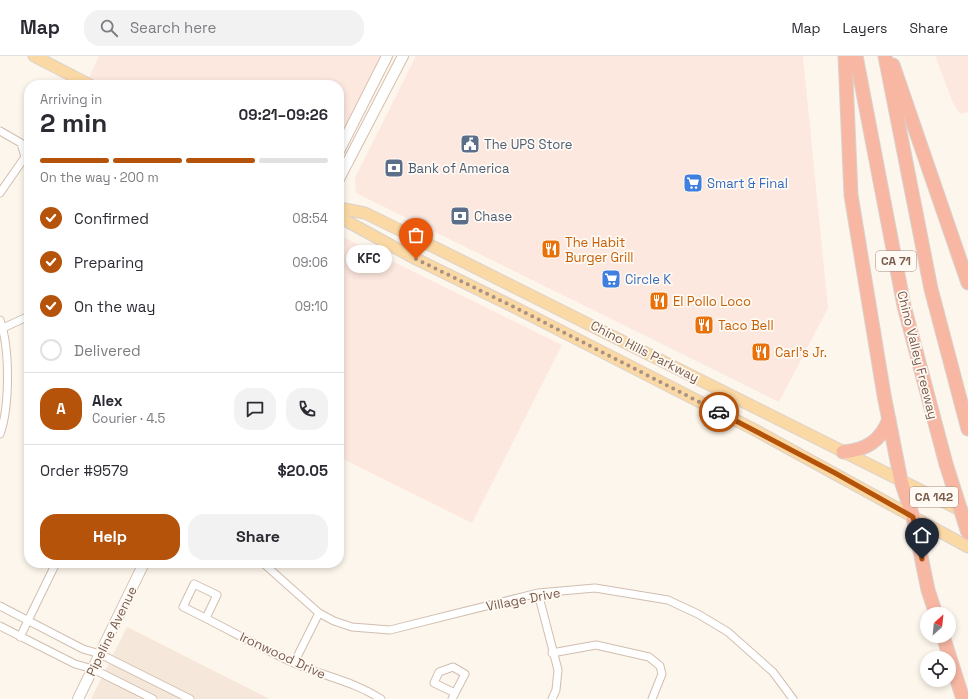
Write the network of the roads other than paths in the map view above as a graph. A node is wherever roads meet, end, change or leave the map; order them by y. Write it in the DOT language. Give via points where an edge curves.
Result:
graph roads {
  1 [pos="34,56"];
  2 [pos="387,56"];
  3 [pos="403,56"];
  4 [pos="845,56"];
  5 [pos="856,56"];
  6 [pos="884,56"];
  7 [pos="890,56"];
  8 [pos="80,80"];
  9 [pos="0,131"];
  10 [pos="344,140"];
  11 [pos="24,154"];
  12 [pos="24,158"];
  13 [pos="344,169"];
  14 [pos="0,193"];
  15 [pos="344,209"];
  16 [pos="344,220"];
  17 [pos="968,283"];
  18 [pos="24,318"];
  19 [pos="0,320"];
  20 [pos="3,328"];
  21 [pos="889,419"];
  22 [pos="968,429"];
  23 [pos="0,434"];
  24 [pos="843,452"];
  25 [pos="901,481"];
  26 [pos="968,514"];
  27 [pos="913,517"];
  28 [pos="968,533"];
  29 [pos="968,547"];
  30 [pos="54,568"];
  31 [pos="142,568"];
  32 [pos="269,568"];
  33 [pos="538,593"];
  34 [pos="0,606"];
  35 [pos="934,607"];
  36 [pos="320,613"];
  37 [pos="206,618"];
  38 [pos="27,622"];
  39 [pos="0,626"];
  40 [pos="20,637"];
  41 [pos="945,643"];
  42 [pos="552,653"];
  43 [pos="100,654"];
  44 [pos="294,663"];
  45 [pos="93,669"];
  46 [pos="78,699"];
  47 [pos="153,699"];
  48 [pos="190,699"];
  49 [pos="381,699"];
  50 [pos="552,699"];
  51 [pos="652,699"];
  52 [pos="793,699"];
  53 [pos="963,699"];
  1 -- 8 [label="main road"];
  2 -- 10 [label="main road"];
  3 -- 13 [label="main road"];
  4 -- 21 [label="highway" via="851,195"];
  5 -- 28 [label="highway, Chino Valley Freeway / CA 71, bridge" via="904,306 946,464"];
  6 -- 22 [label="highway, CA 71" via="931,289"];
  7 -- 17 [label="highway"];
  9 -- 11 [label="street" via="21,143"];
  12 -- 14 [label="street"];
  15 -- 24 [label="main road, Chino Hills Parkway / CA 142" via="371,216 532,294"];
  16 -- 27 [label="main road, Chino Hills Parkway / CA 142" via="416,259 755,430"];
  18 -- 20 [label="street"];
  19 -- 20 [label="street"];
  20 -- 23 [label="street" via="7,363 6,403"];
  21 -- 24 [label="highway" via="877,440 857,451"];
  21 -- 25 [label="highway"];
  24 -- 25 [label="main road, Chino Hills Parkway / CA 142"];
  25 -- 26 [label="main road, Chino Hills Parkway / CA 142"];
  25 -- 27 [label="highway"];
  27 -- 29 [label="main road, Chino Hills Parkway / CA 142"];
  27 -- 35 [label="highway"];
  30 -- 38 [label="street"];
  31 -- 43 [label="main road, Pipeline Avenue"];
  32 -- 36 [label="street, Village Drive"];
  33 -- 36 [label="street, Village Drive" via="390,630 352,627"];
  33 -- 42 [label="street"];
  33 -- 52 [label="street, Village Drive" via="595,588 668,600 728,632 773,672"];
  34 -- 38 [label="street"];
  36 -- 44 [label="street"];
  37 -- 37 [label="street, Ironwood Drive" via="184,607 194,584 216,595"];
  37 -- 44 [label="street, Ironwood Drive"];
  38 -- 40 [label="street"];
  38 -- 43 [label="street" via="83,649"];
  39 -- 40 [label="street"];
  40 -- 45 [label="street" via="75,664"];
  41 -- 53 [label="highway"];
  42 -- 50 [label="street" via="558,670 556,690"];
  42 -- 51 [label="street" via="596,645 649,657 660,666 662,674"];
  43 -- 45 [label="main road, Pipeline Avenue"];
  43 -- 48 [label="street"];
  44 -- 49 [label="street, Ironwood Drive" via="324,675 346,680"];
  45 -- 46 [label="main road, Pipeline Avenue"];
  45 -- 47 [label="street"];
}
